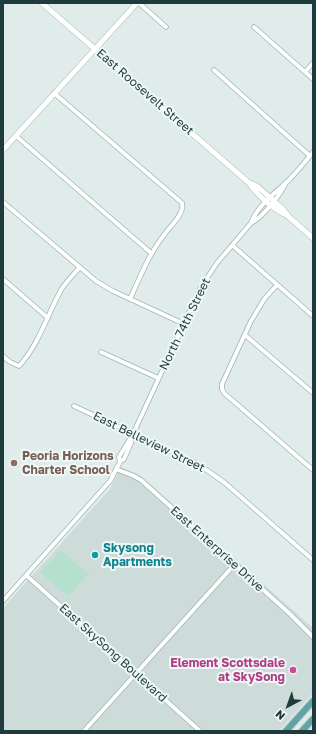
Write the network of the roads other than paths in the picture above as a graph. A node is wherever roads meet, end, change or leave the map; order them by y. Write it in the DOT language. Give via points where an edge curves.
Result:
graph roads {
  1 [pos="42,3"];
  2 [pos="138,3"];
  3 [pos="166,27"];
  4 [pos="254,27"];
  5 [pos="95,49"];
  6 [pos="313,63"];
  7 [pos="214,70"];
  8 [pos="305,72"];
  9 [pos="313,79"];
  10 [pos="54,93"];
  11 [pos="16,136"];
  12 [pos="3,150"];
  13 [pos="311,154"];
  14 [pos="270,201"];
  15 [pos="3,202"];
  16 [pos="313,238"];
  17 [pos="232,245"];
  18 [pos="151,253"];
  19 [pos="79,268"];
  20 [pos="3,279"];
  21 [pos="277,285"];
  22 [pos="130,299"];
  23 [pos="313,316"];
  24 [pos="48,318"];
  25 [pos="184,324"];
  26 [pos="245,335"];
  27 [pos="101,352"];
  28 [pos="3,356"];
  29 [pos="158,378"];
  30 [pos="313,394"];
  31 [pos="74,406"];
  32 [pos="133,434"];
  33 [pos="116,469"];
  34 [pos="313,470"];
  35 [pos="313,560"];
  36 [pos="234,565"];
  37 [pos="26,576"];
  38 [pos="3,601"];
  39 [pos="313,637"];
  40 [pos="136,674"];
  41 [pos="313,701"];
  42 [pos="313,719"];
  43 [pos="84,731"];
  44 [pos="200,731"];
  45 [pos="286,731"];
  46 [pos="302,731"];
  1 -- 5 [label="street, East Roosevelt Street"];
  2 -- 3 [label="street"];
  2 -- 5 [label="street"];
  4 -- 8 [label="street"];
  5 -- 10 [label="street"];
  5 -- 14 [label="street, East Roosevelt Street" via="248,182 254,190"];
  6 -- 8 [label="street"];
  7 -- 13 [label="street"];
  8 -- 9 [label="street"];
  10 -- 11 [label="street"];
  10 -- 18 [label="street" via="179,200 183,207 180,214"];
  11 -- 12 [label="street"];
  11 -- 18 [label="street"];
  13 -- 14 [label="street, North 74th Street" via="286,182 283,190"];
  14 -- 16 [label="street, East Roosevelt Street"];
  14 -- 17 [label="street, North 74th Street" via="253,217"];
  15 -- 19 [label="street"];
  17 -- 21 [label="street"];
  17 -- 25 [label="street, North 74th Street" via="201,287"];
  18 -- 22 [label="street"];
  19 -- 22 [label="street" via="96,282"];
  19 -- 24 [label="street" via="60,291"];
  20 -- 24 [label="street"];
  21 -- 23 [label="street"];
  21 -- 26 [label="street" via="259,307"];
  22 -- 25 [label="street"];
  24 -- 28 [label="street" via="35,345 19,366"];
  25 -- 29 [label="street, North 74th Street"];
  26 -- 30 [label="street"];
  26 -- 34 [label="street" via="222,384 224,393"];
  27 -- 29 [label="street"];
  29 -- 32 [label="street, North 74th Street"];
  31 -- 32 [label="street, East Belleview Street"];
  32 -- 33 [label="street, North 74th Street" via="124,459"];
  32 -- 35 [label="street, East Belleview Street" via="198,464 213,474"];
  33 -- 36 [label="street, East Enterprise Drive" via="141,480"];
  33 -- 37 [label="street, North 74th Street" via="102,490"];
  36 -- 39 [label="street, East Enterprise Drive" via="289,612"];
  36 -- 40 [label="street"];
  37 -- 38 [label="street, North 74th Street"];
  37 -- 40 [label="street, East SkySong Boulevard"];
  40 -- 43 [label="street"];
  40 -- 44 [label="street, East SkySong Boulevard"];
  41 -- 45 [label="main road"];
  42 -- 46 [label="main road"];
}
